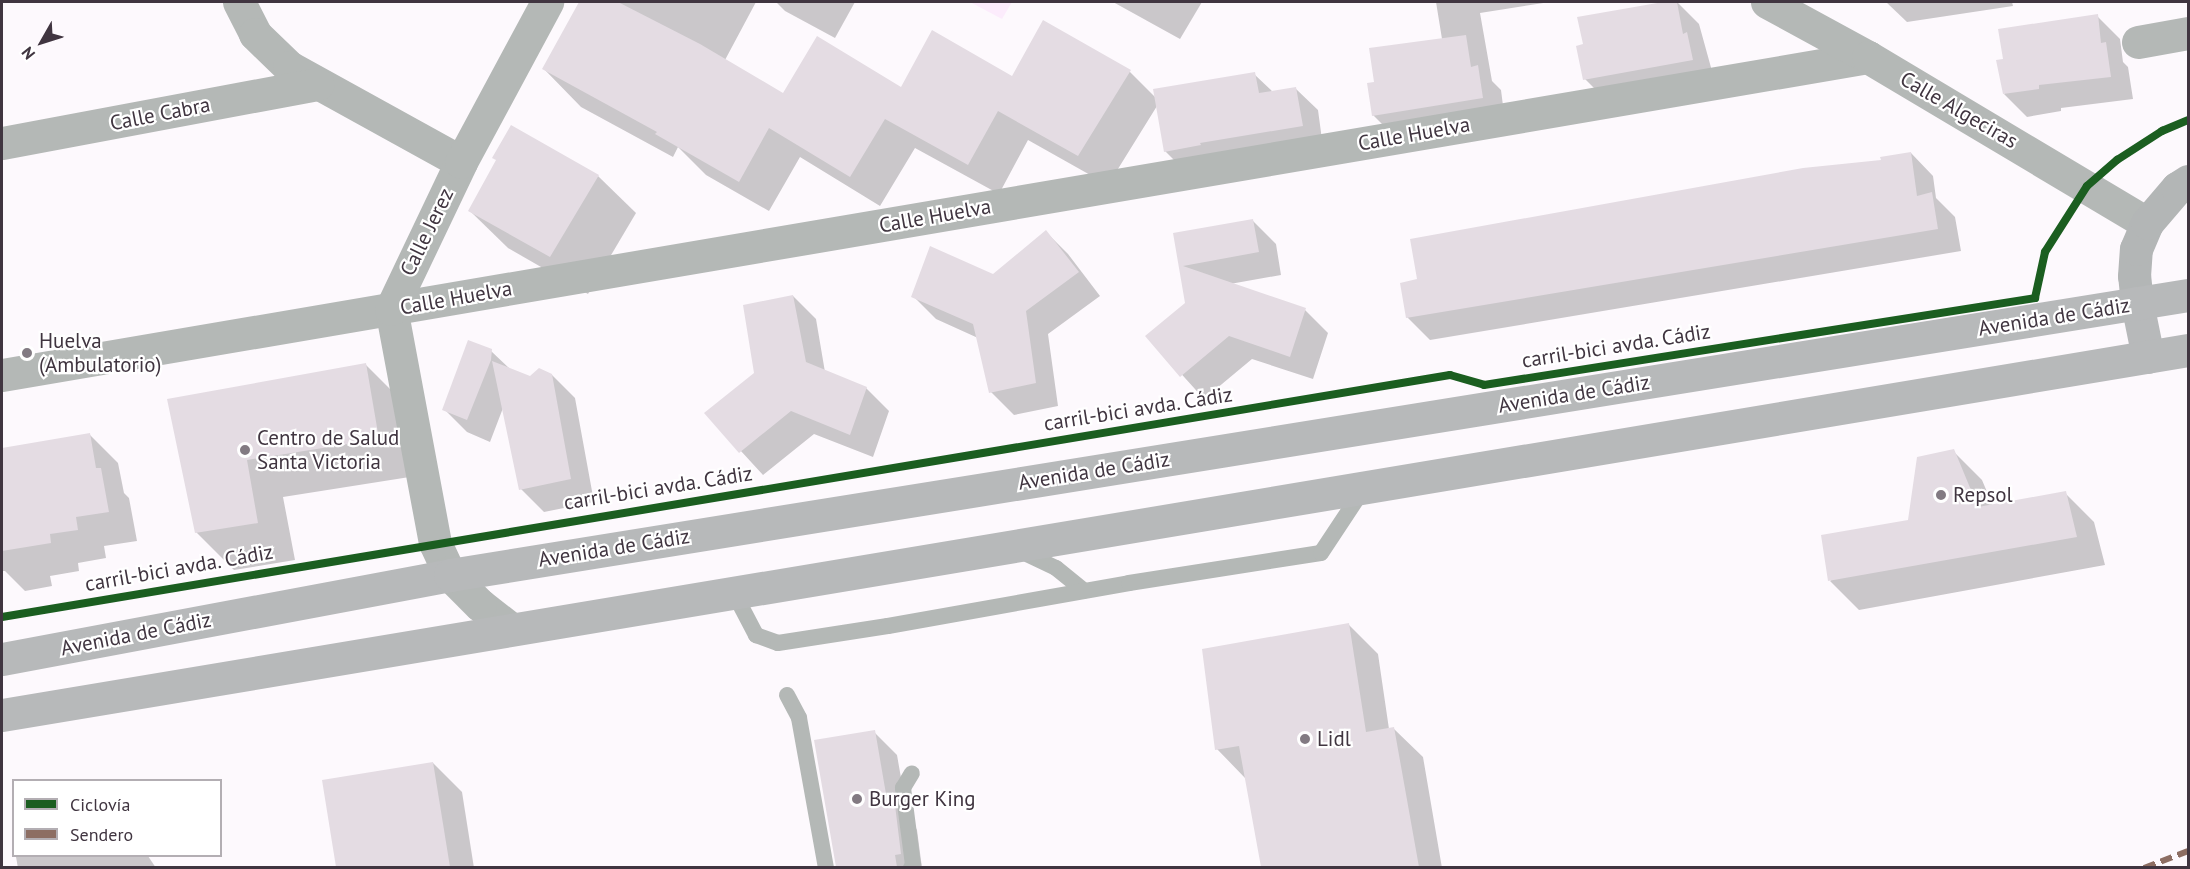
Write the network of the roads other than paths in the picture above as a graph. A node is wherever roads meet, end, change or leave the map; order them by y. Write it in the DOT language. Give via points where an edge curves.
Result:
graph roads {
  1 [pos="240,2"];
  2 [pos="547,2"];
  3 [pos="1767,2"];
  4 [pos="2188,33"];
  5 [pos="2138,42"];
  6 [pos="1868,57"];
  7 [pos="318,84"];
  8 [pos="2,143"];
  9 [pos="461,162"];
  10 [pos="2188,181"];
  11 [pos="2147,223"];
  12 [pos="2188,295"];
  13 [pos="2137,303"];
  14 [pos="391,309"];
  15 [pos="2188,350"];
  16 [pos="2148,357"];
  17 [pos="2,375"];
  18 [pos="1365,488"];
  19 [pos="1012,547"];
  20 [pos="450,575"];
  21 [pos="733,591"];
  22 [pos="1084,591"];
  23 [pos="511,629"];
  24 [pos="2,659"];
  25 [pos="787,695"];
  26 [pos="2,715"];
  27 [pos="912,773"];
  28 [pos="826,867"];
  29 [pos="911,867"];
  1 -- 7 [label="street" via="255,34 289,67"];
  2 -- 9 [label="street, Calle Jerez"];
  3 -- 6 [label="street, Calle Algeciras"];
  4 -- 5 [label="street"];
  6 -- 11 [label="street, Calle Algeciras"];
  6 -- 14 [label="street, Calle Huelva"];
  7 -- 8 [label="street, Calle Cabra"];
  7 -- 9 [label="street"];
  9 -- 14 [label="street, Calle Jerez"];
  10 -- 11 [label="main road"];
  11 -- 13 [label="main road" via="2136,249"];
  12 -- 13 [label="main road, Avenida de Cádiz"];
  13 -- 16 [label="main road"];
  13 -- 20 [label="main road, Avenida de Cádiz"];
  14 -- 17 [label="street, Calle Huelva"];
  14 -- 20 [label="street" via="435,543"];
  15 -- 16 [label="main road"];
  16 -- 18 [label="main road"];
  18 -- 19 [label="main road"];
  18 -- 22 [label="lane" via="1321,553"];
  19 -- 21 [label="main road"];
  19 -- 22 [label="lane" via="1056,568"];
  20 -- 23 [label="street"];
  20 -- 24 [label="main road, Avenida de Cádiz"];
  21 -- 22 [label="lane" via="756,635 778,642"];
  21 -- 23 [label="main road"];
  23 -- 26 [label="main road"];
  25 -- 28 [label="lane" via="799,718"];
  27 -- 29 [label="lane" via="903,788"];
}
